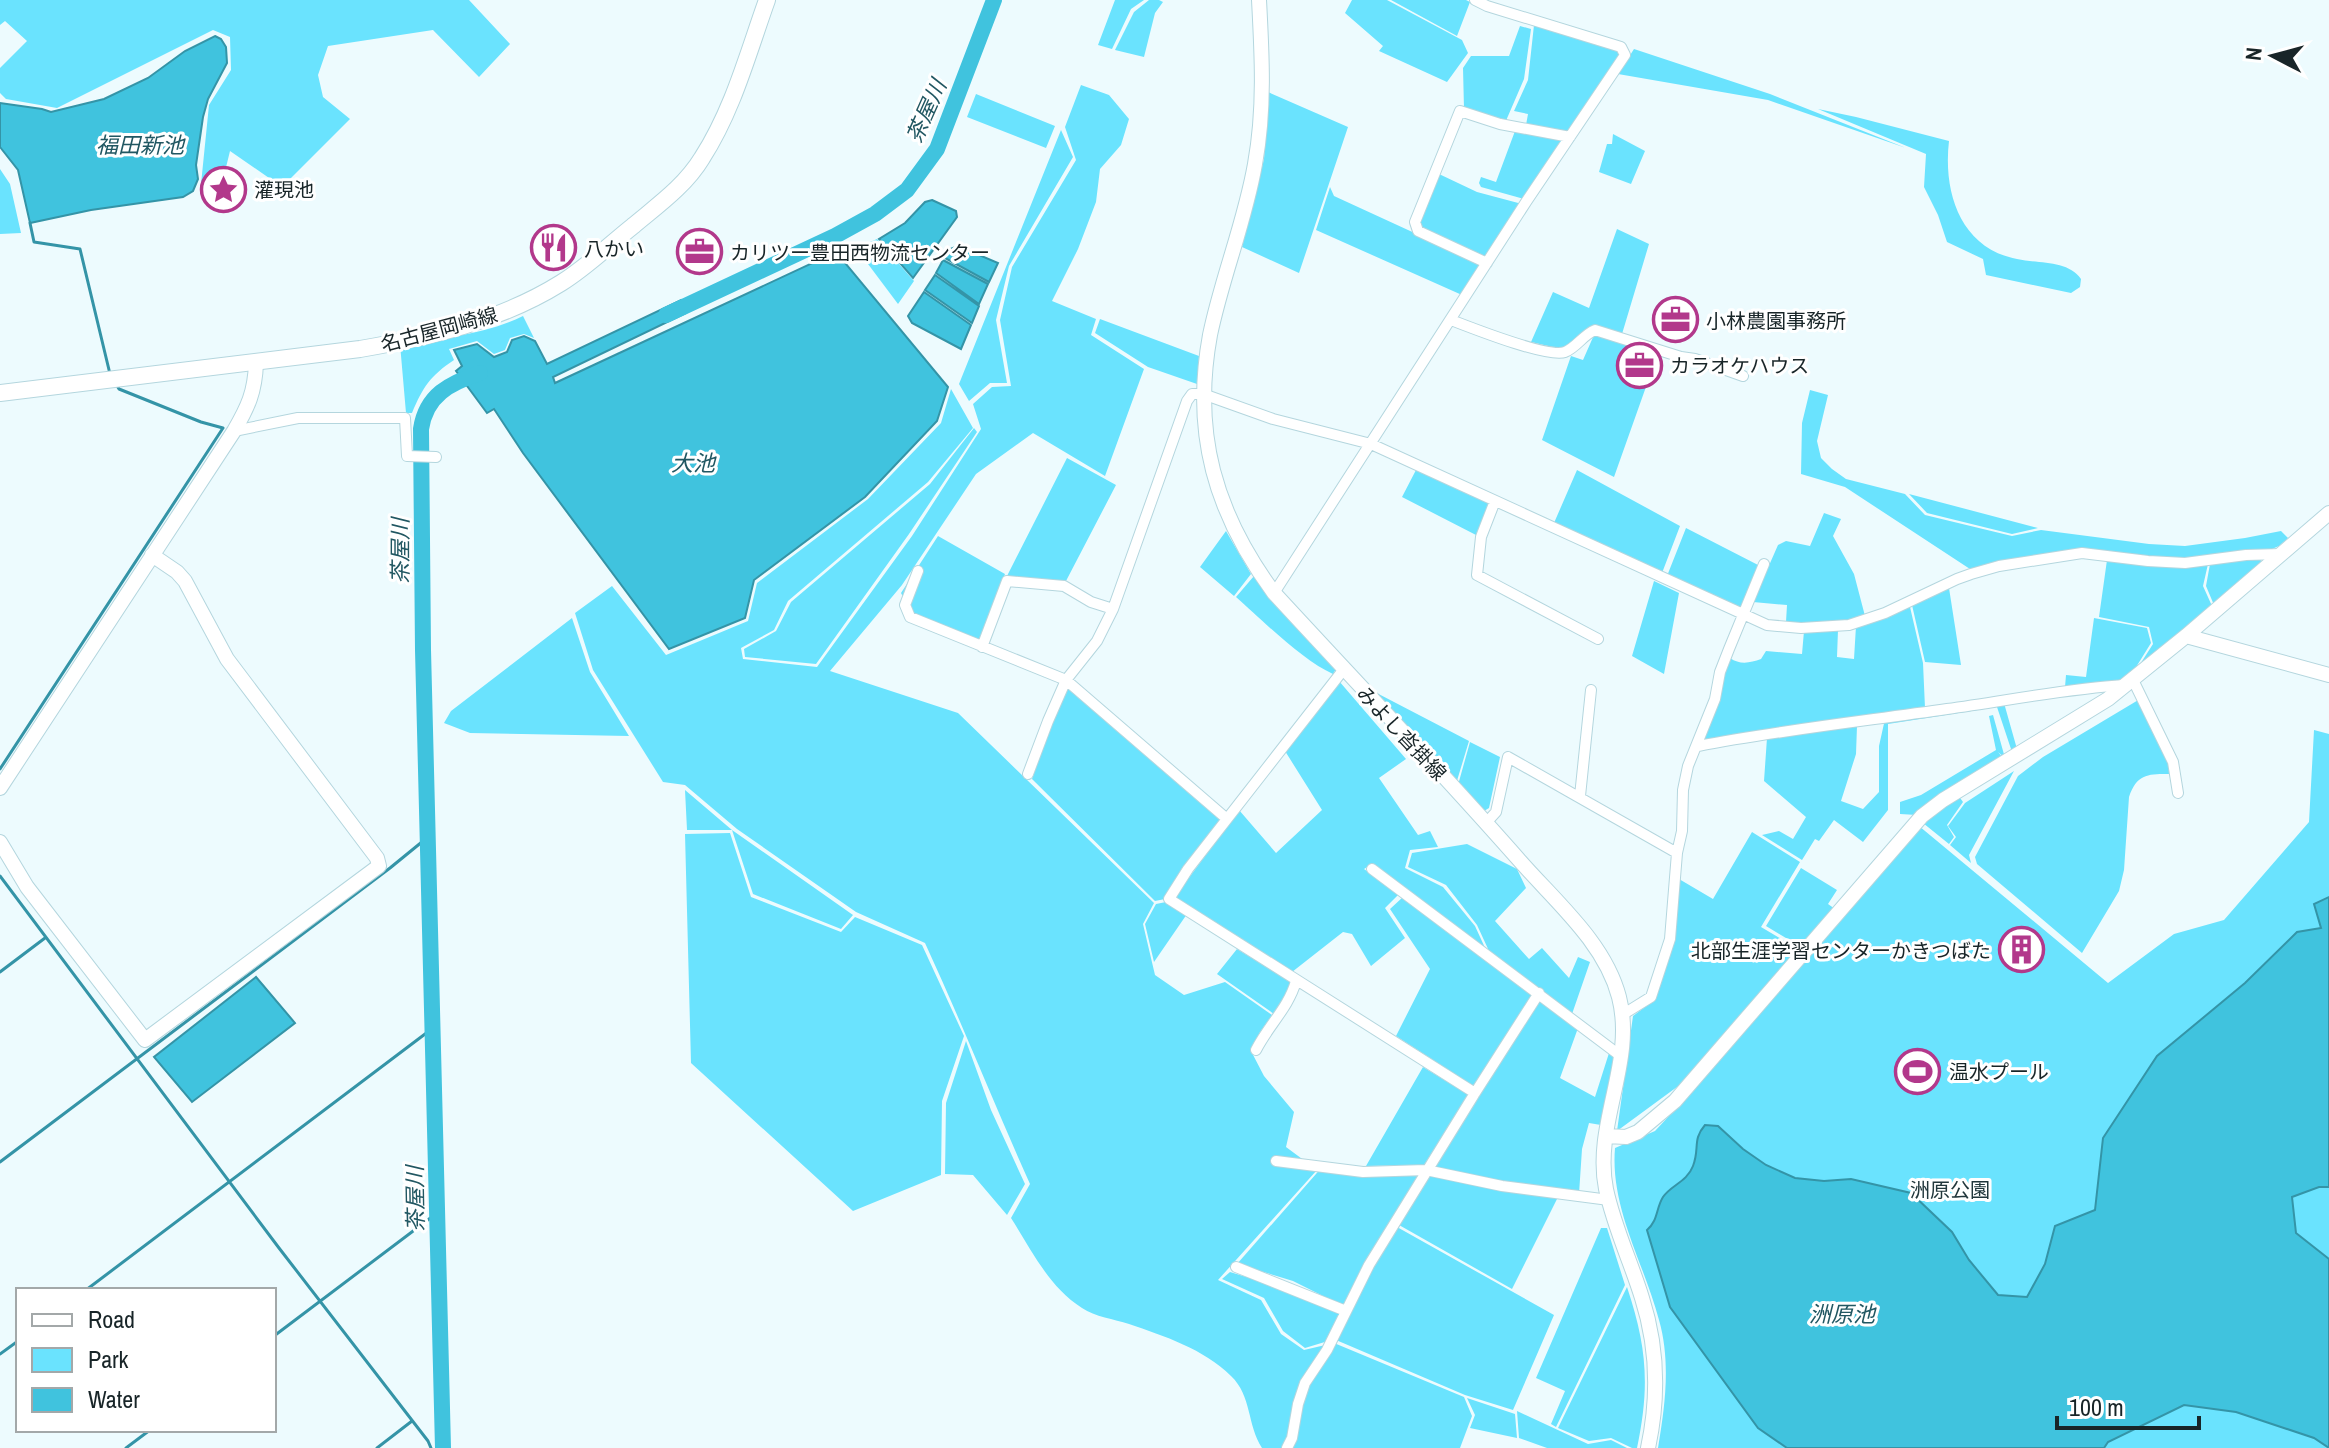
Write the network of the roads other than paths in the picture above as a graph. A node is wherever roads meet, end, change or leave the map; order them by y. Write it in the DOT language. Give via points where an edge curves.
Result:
graph roads {
  1 [pos="767,0"];
  2 [pos="1259,0"];
  3 [pos="1475,0"];
  4 [pos="1570,137"];
  5 [pos="1487,263"];
  6 [pos="1451,320"];
  7 [pos="256,363"];
  8 [pos="1743,376"];
  9 [pos="0,393"];
  10 [pos="1203,394"];
  11 [pos="234,431"];
  12 [pos="1371,444"];
  13 [pos="436,457"];
  14 [pos="1495,501"];
  15 [pos="2329,513"];
  16 [pos="2281,554"];
  17 [pos="152,555"];
  18 [pos="1764,564"];
  19 [pos="918,571"];
  20 [pos="1274,593"];
  21 [pos="1113,609"];
  22 [pos="1743,615"];
  23 [pos="2186,636"];
  24 [pos="1598,639"];
  25 [pos="982,647"];
  26 [pos="1344,669"];
  27 [pos="2329,675"];
  28 [pos="1066,680"];
  29 [pos="2128,682"];
  30 [pos="1591,690"];
  31 [pos="1698,746"];
  32 [pos="1028,774"];
  33 [pos="0,788"];
  34 [pos="2178,793"];
  35 [pos="1580,796"];
  36 [pos="1227,819"];
  37 [pos="1486,823"];
  38 [pos="0,842"];
  39 [pos="1677,853"];
  40 [pos="1372,869"];
  41 [pos="1296,981"];
  42 [pos="1539,993"];
  43 [pos="1622,1015"];
  44 [pos="1256,1050"];
  45 [pos="1622,1057"];
  46 [pos="1475,1093"];
  47 [pos="1606,1136"];
  48 [pos="1276,1161"];
  49 [pos="1426,1170"];
  50 [pos="1609,1200"];
  51 [pos="1236,1267"];
  52 [pos="1346,1311"];
  53 [pos="1287,1448"];
  54 [pos="1648,1448"];
  1 -- 7 [label="main road, 名古屋岡崎線" via="720,127 700,162 674,192 576,272 504,312 417,339"];
  2 -- 10 [label="street, みよし沓掛線" via="1263,80 1258,142 1210,335"];
  3 -- 4 [label="street" via="1621,47 1625,55"];
  4 -- 5 [label="street"];
  4 -- 5 [label="street" via="1460,111 1415,222 1418,231"];
  5 -- 6 [label="street"];
  6 -- 8 [label="street" via="1561,353 1595,330"];
  6 -- 12 [label="street"];
  7 -- 9 [label="main road, 名古屋岡崎線"];
  7 -- 11 [label="street" via="250,404"];
  10 -- 12 [label="street"];
  10 -- 20 [label="street, みよし沓掛線" via="1213,470 1229,519"];
  10 -- 21 [label="street" via="1192,394 1187,401"];
  11 -- 13 [label="street" via="298,418 405,418 407,456"];
  11 -- 17 [label="street"];
  12 -- 14 [label="street"];
  12 -- 20 [label="street"];
  14 -- 22 [label="street"];
  14 -- 24 [label="street" via="1481,537 1477,575"];
  15 -- 16 [label="street"];
  16 -- 22 [label="street" via="2185,563 2082,553 1971,574 1849,625 1767,625"];
  16 -- 23 [label="street"];
  17 -- 33 [label="street"];
  17 -- 38 [label="street" via="185,581 227,659 379,866 145,1040 27,887"];
  18 -- 22 [label="street"];
  19 -- 25 [label="street" via="905,605 910,617"];
  20 -- 26 [label="street, みよし沓掛線"];
  21 -- 25 [label="street" via="1064,586 1007,581"];
  21 -- 28 [label="street" via="1097,641"];
  22 -- 31 [label="street"];
  23 -- 27 [label="street"];
  23 -- 29 [label="street"];
  25 -- 28 [label="street"];
  26 -- 36 [label="street"];
  26 -- 37 [label="street, みよし沓掛線"];
  28 -- 32 [label="street"];
  28 -- 36 [label="street"];
  29 -- 31 [label="street"];
  29 -- 34 [label="street" via="2173,762"];
  29 -- 47 [label="street" via="1922,816 1675,1101 1638,1132"];
  30 -- 35 [label="street"];
  31 -- 39 [label="street" via="1683,790"];
  35 -- 37 [label="street" via="1508,757 1496,812"];
  35 -- 39 [label="street"];
  36 -- 41 [label="street" via="1169,899"];
  37 -- 43 [label="street, みよし沓掛線" via="1594,947 1613,979"];
  39 -- 43 [label="street" via="1670,939 1651,997"];
  40 -- 42 [label="street"];
  41 -- 44 [label="street"];
  41 -- 46 [label="street"];
  42 -- 45 [label="street"];
  42 -- 46 [label="street"];
  43 -- 45 [label="street, みよし沓掛線"];
  45 -- 47 [label="street, みよし沓掛線"];
  46 -- 49 [label="street"];
  47 -- 50 [label="street, みよし沓掛線"];
  48 -- 49 [label="street" via="1363,1172"];
  49 -- 50 [label="street"];
  49 -- 52 [label="street"];
  50 -- 54 [label="street, みよし沓掛線" via="1651,1329 1656,1385"];
  51 -- 52 [label="street"];
  52 -- 53 [label="street" via="1305,1383"];
}
